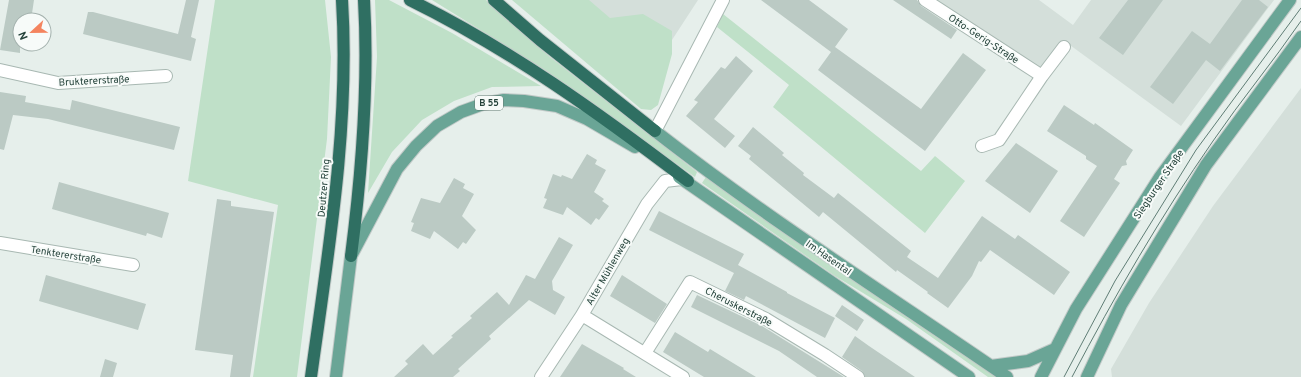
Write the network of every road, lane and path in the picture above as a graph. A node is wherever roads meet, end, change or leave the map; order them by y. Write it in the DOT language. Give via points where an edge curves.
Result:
graph roads {
  1 [pos="342,0"];
  2 [pos="364,0"];
  3 [pos="410,0"];
  4 [pos="494,0"];
  5 [pos="723,0"];
  6 [pos="926,0"];
  7 [pos="1290,0"];
  8 [pos="1301,37"];
  9 [pos="1064,47"];
  10 [pos="0,70"];
  11 [pos="166,76"];
  12 [pos="1042,76"];
  13 [pos="655,131"];
  14 [pos="982,146"];
  15 [pos="685,180"];
  16 [pos="0,243"];
  17 [pos="351,256"];
  18 [pos="133,265"];
  19 [pos="582,315"];
  20 [pos="1055,349"];
  21 [pos="645,353"];
  22 [pos="991,366"];
  23 [pos="311,377"];
  24 [pos="336,377"];
  25 [pos="541,377"];
  26 [pos="683,377"];
  27 [pos="858,377"];
  28 [pos="969,377"];
  29 [pos="1007,377"];
  30 [pos="1041,377"];
  31 [pos="1087,377"];
  1 -- 23 [label="highway, Deutzer Ring" via="344,32 341,120 330,242"];
  2 -- 17 [label="highway, B 55" via="365,113 361,178"];
  3 -- 15 [label="highway, B 55" via="485,40 564,90"];
  4 -- 13 [label="highway" via="545,45"];
  5 -- 13 [label="street"];
  6 -- 12 [label="street, Otto-Gerig-Straße"];
  7 -- 20 [label="main road, Siegburger Straße" via="1160,177 1076,309"];
  8 -- 31 [label="main road" via="1206,165 1121,305"];
  9 -- 12 [label="street"];
  10 -- 11 [label="street, Bruktererstraße" via="58,83"];
  12 -- 14 [label="street" via="999,140"];
  13 -- 22 [label="main road, Im Hasental" via="863,281"];
  15 -- 17 [label="main road, B 55" via="629,143 587,119 557,106 504,100 483,104 461,112 438,126 416,146 397,169"];
  15 -- 19 [label="street, Alter Mühlenweg" via="665,181 646,204"];
  15 -- 28 [label="main road, Im Hasental / B 55"];
  16 -- 18 [label="street, Tenktererstraße"];
  17 -- 24 [label="main road, B 55"];
  19 -- 21 [label="street"];
  19 -- 25 [label="street, Alter Mühlenweg"];
  20 -- 22 [label="main road" via="1028,361"];
  20 -- 30 [label="main road, Siegburger Straße"];
  21 -- 26 [label="street"];
  21 -- 27 [label="street, Cheruskerstraße" via="690,282 766,319 826,354"];
  22 -- 29 [label="main road, Im Hasental"];
}
